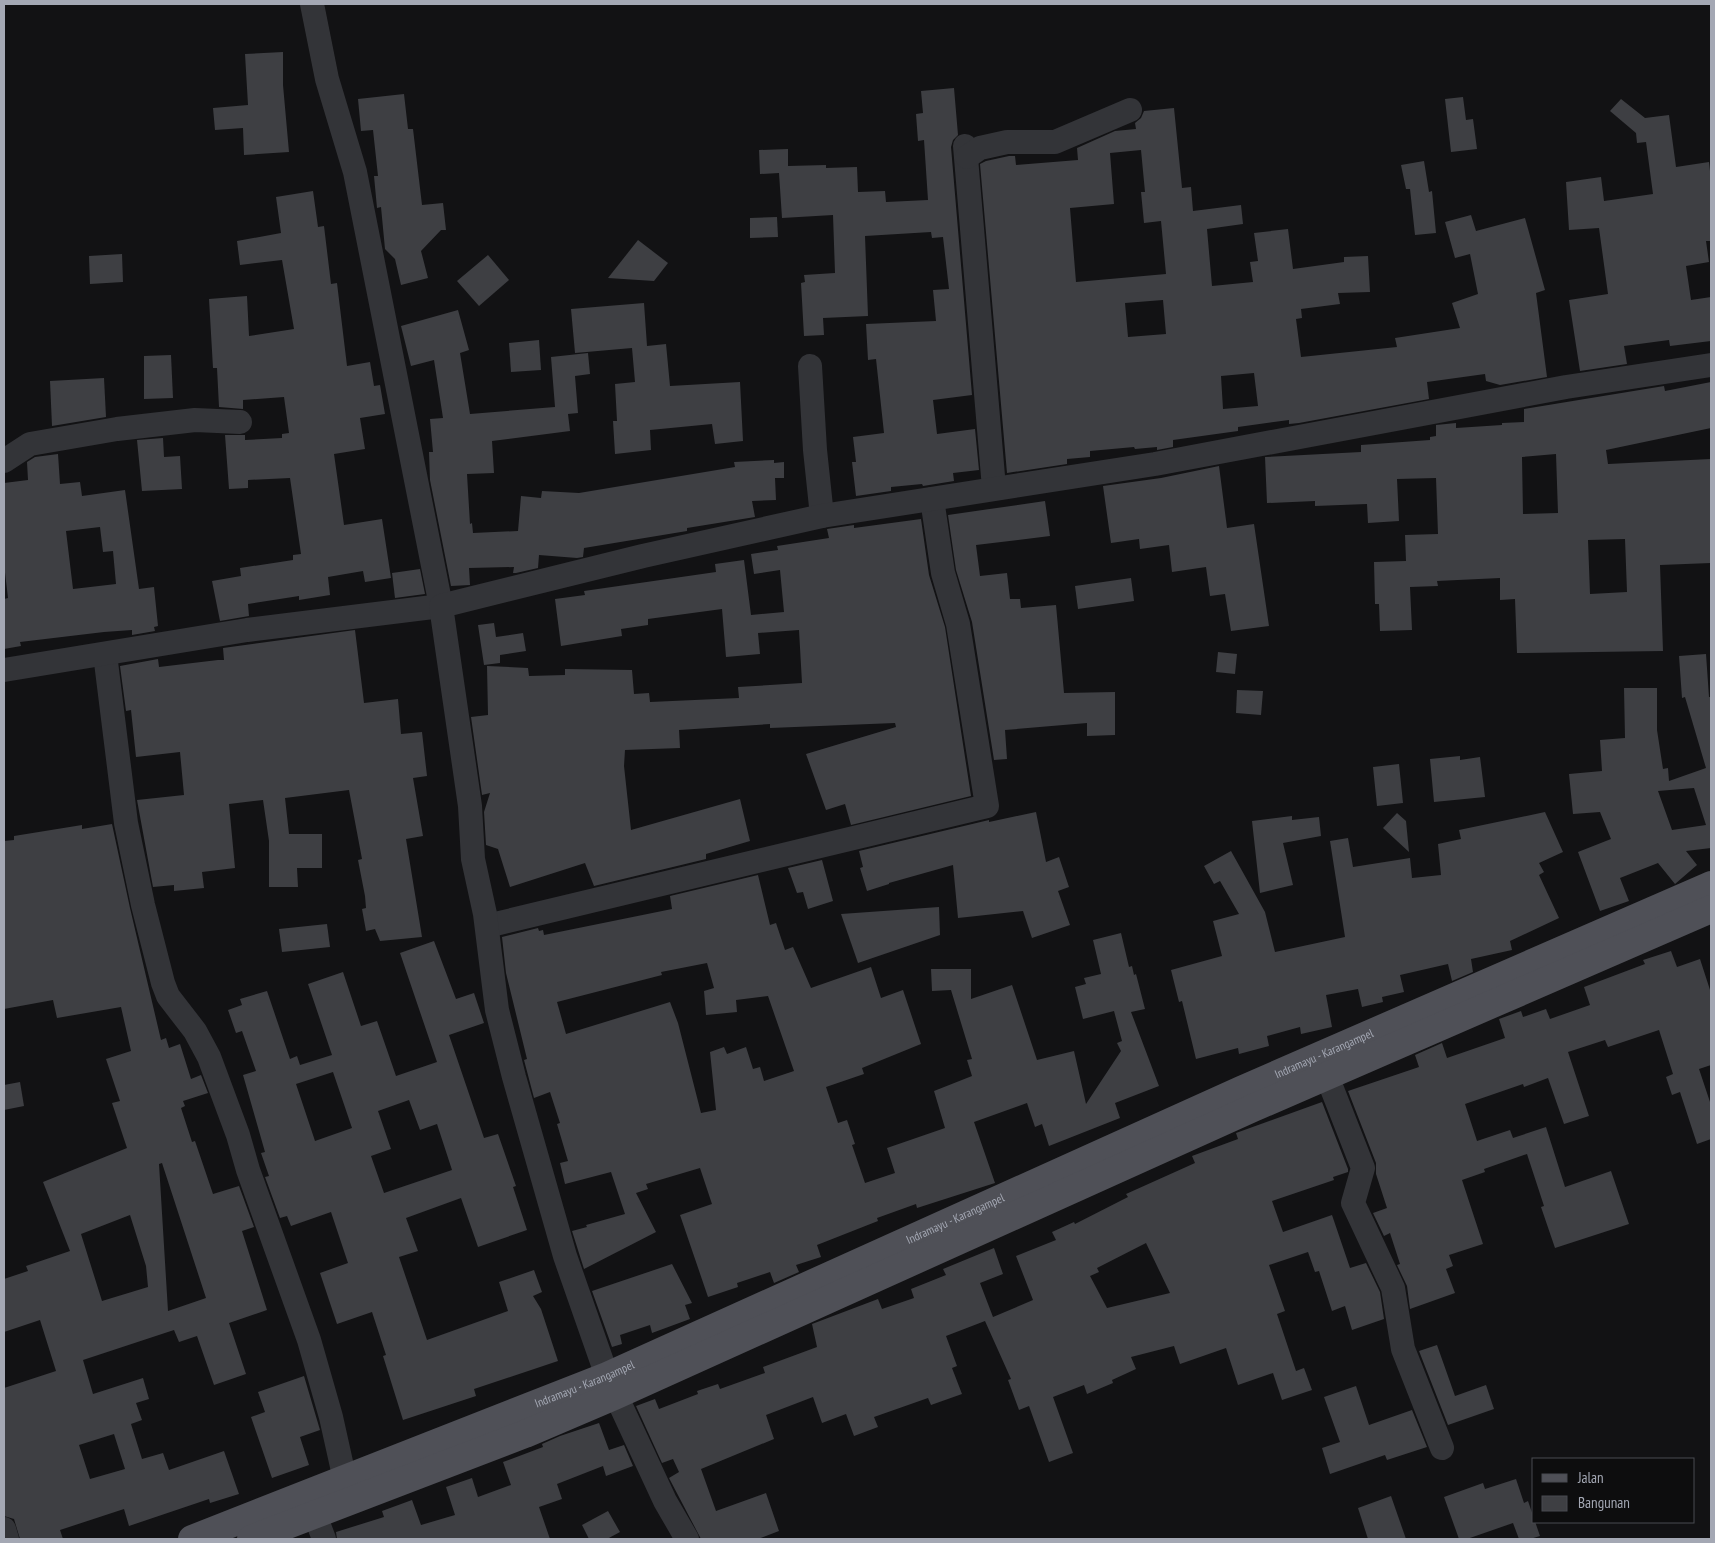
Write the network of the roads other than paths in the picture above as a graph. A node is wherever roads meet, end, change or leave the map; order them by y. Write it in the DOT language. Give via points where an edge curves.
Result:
graph roads {
  1 [pos="312,4"];
  2 [pos="1130,110"];
  3 [pos="1711,365"];
  4 [pos="810,366"];
  5 [pos="240,422"];
  6 [pos="4,461"];
  7 [pos="994,488"];
  8 [pos="932,499"];
  9 [pos="822,516"];
  10 [pos="441,606"];
  11 [pos="104,654"];
  12 [pos="4,670"];
  13 [pos="1711,885"];
  14 [pos="1711,909"];
  15 [pos="487,926"];
  16 [pos="1588,950"];
  17 [pos="1315,1074"];
  18 [pos="610,1386"];
  19 [pos="1442,1448"];
  20 [pos="347,1492"];
  21 [pos="319,1527"];
  22 [pos="4,1529"];
  23 [pos="7,1539"];
  24 [pos="192,1539"];
  25 [pos="251,1539"];
  26 [pos="687,1539"];
  1 -- 10 [label="street" via="327,79 357,182"];
  2 -- 7 [label="street" via="1055,142 1007,142 966,152"];
  3 -- 7 [label="street" via="1566,387 1155,464"];
  4 -- 9 [label="street"];
  5 -- 6 [label="street" via="195,420 117,429 30,444"];
  7 -- 8 [label="street"];
  8 -- 9 [label="street"];
  8 -- 15 [label="street" via="943,573 958,624 987,806"];
  9 -- 10 [label="street"];
  10 -- 11 [label="street" via="247,630"];
  10 -- 15 [label="street" via="470,806 473,858"];
  11 -- 12 [label="street"];
  11 -- 20 [label="street" via="126,823 163,983 168,996 195,1031 209,1057 231,1117 309,1340 331,1417"];
  13 -- 16 [label="main road, Indramayu - Karangampel"];
  14 -- 16 [label="main road, Indramayu - Karangampel"];
  15 -- 18 [label="street" via="497,1010 514,1077 565,1256"];
  16 -- 17 [label="main road, Indramayu - Karangampel"];
  17 -- 18 [label="main road, Indramayu - Karangampel"];
  17 -- 19 [label="street" via="1363,1168 1353,1204 1393,1288 1403,1349"];
  18 -- 20 [label="main road, Indramayu - Karangampel"];
  18 -- 26 [label="street" via="665,1502"];
  20 -- 21 [label="main road, Indramayu - Karangampel"];
  20 -- 24 [label="main road, Indramayu - Karangampel"];
  21 -- 25 [label="main road, Indramayu - Karangampel"];
  22 -- 23 [label="street"];
}
